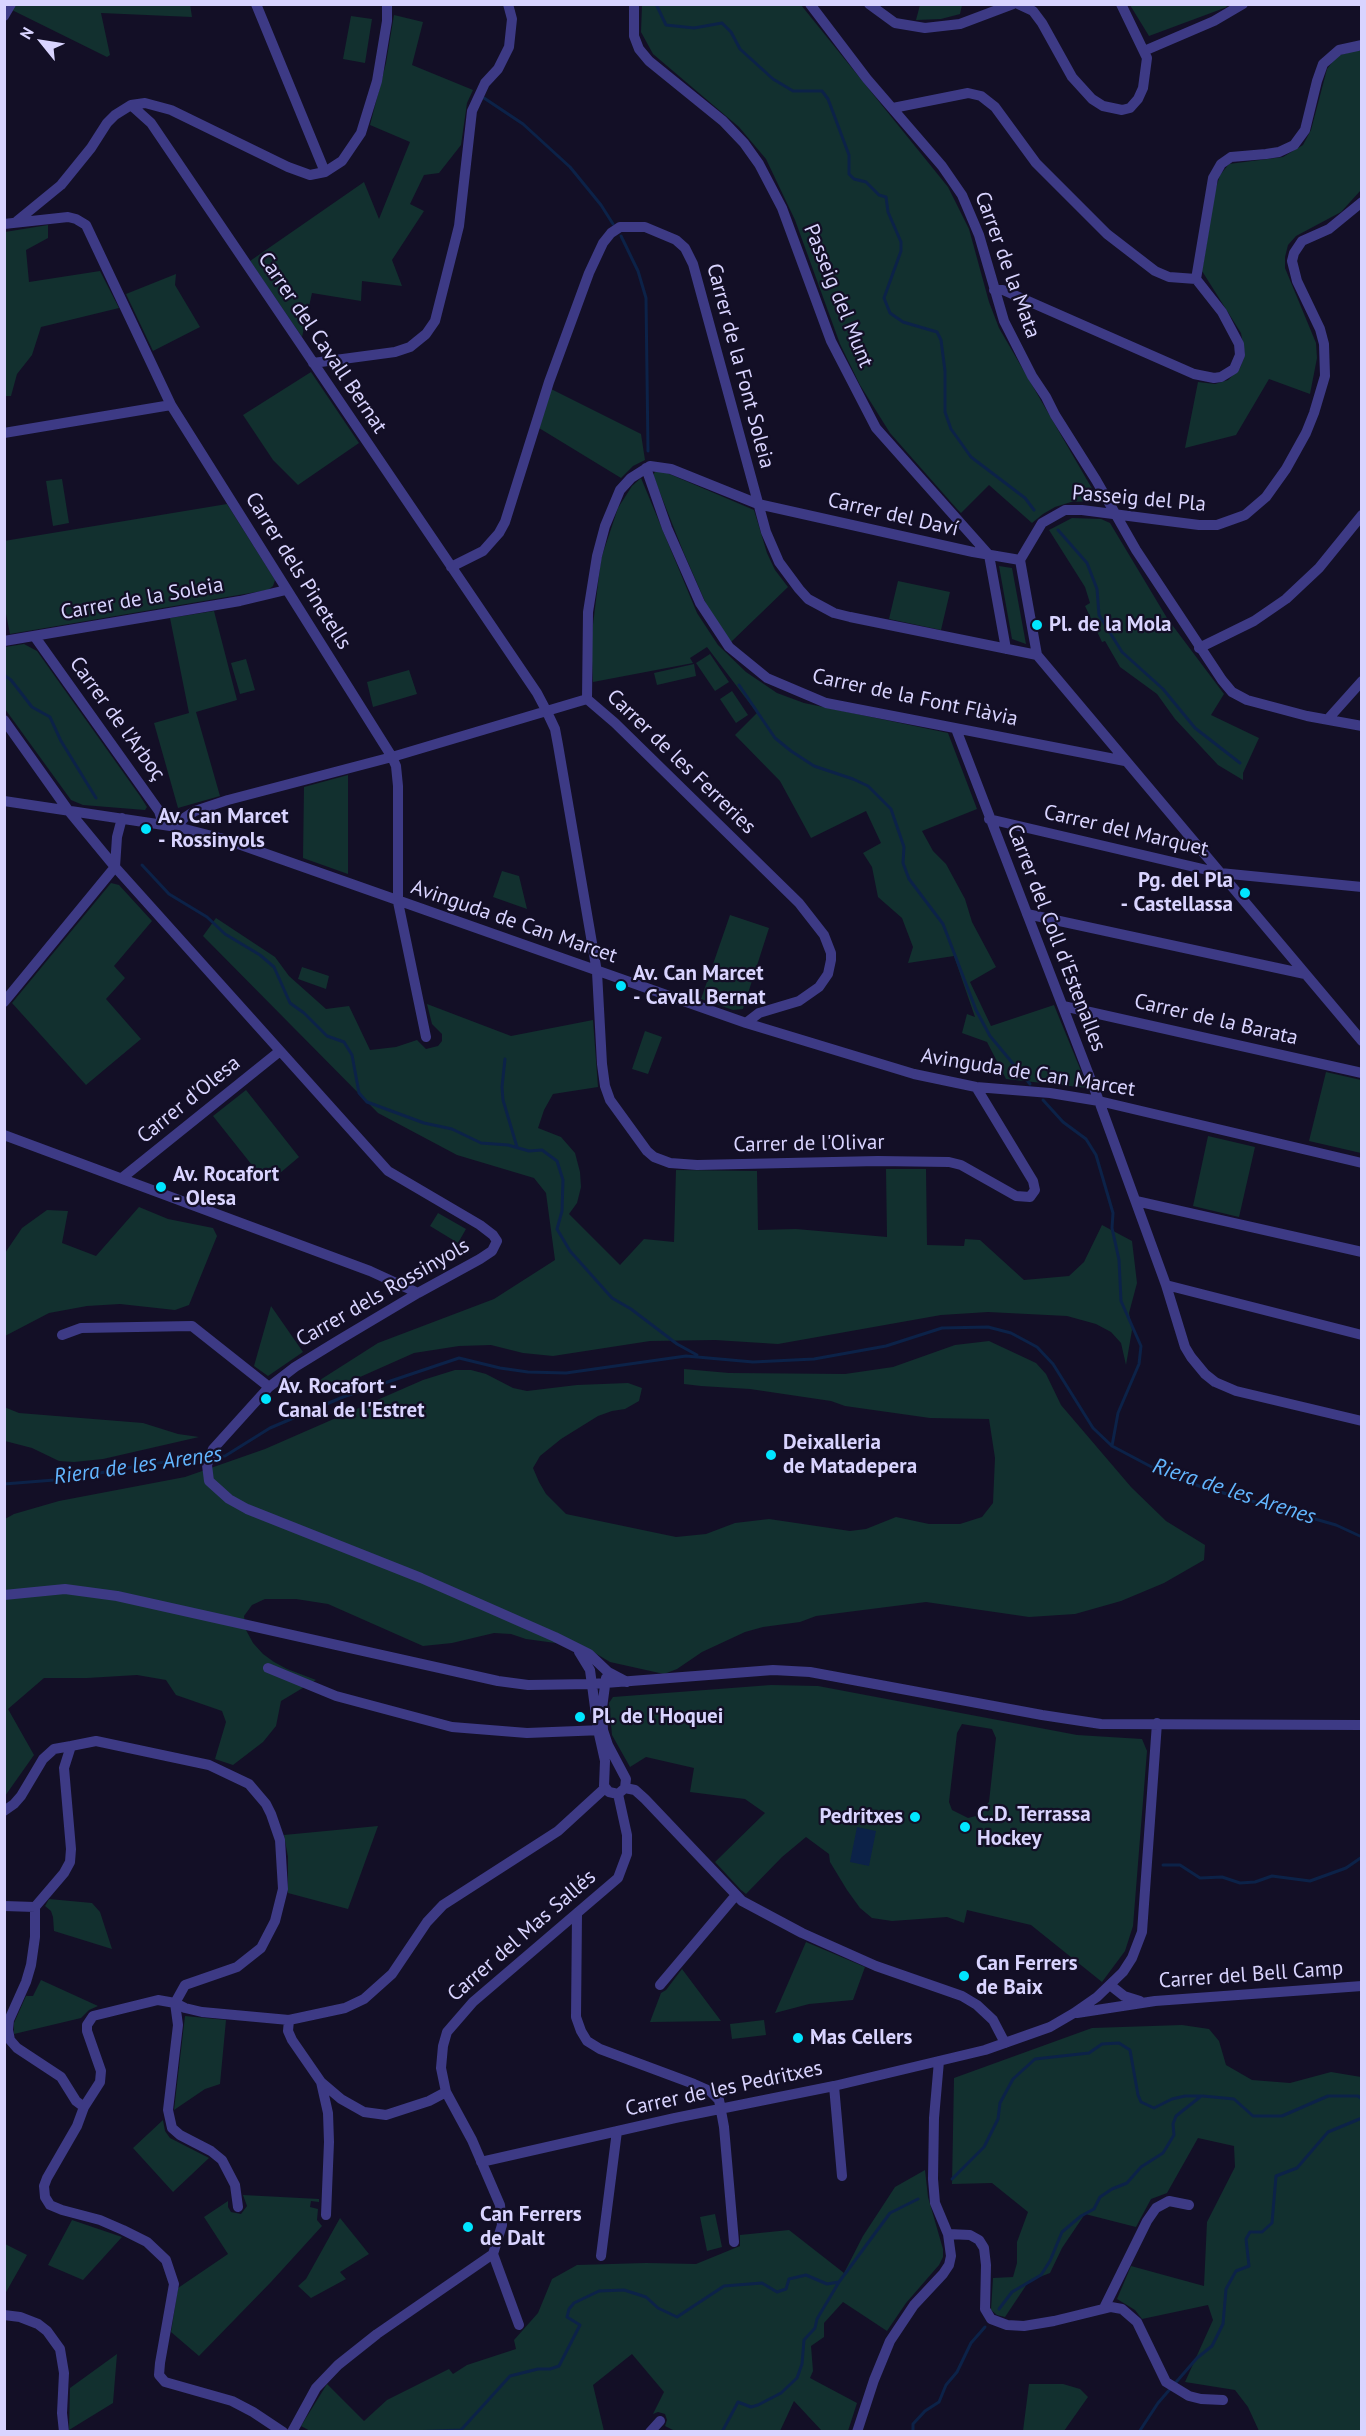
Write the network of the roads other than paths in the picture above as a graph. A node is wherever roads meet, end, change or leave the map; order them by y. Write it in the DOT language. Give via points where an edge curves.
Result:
graph roads {
  1 [pos="11,4"];
  2 [pos="256,4"];
  3 [pos="387,4"];
  4 [pos="508,4"];
  5 [pos="634,4"];
  6 [pos="810,4"];
  7 [pos="869,4"];
  8 [pos="1013,4"];
  9 [pos="1018,4"];
  10 [pos="1121,4"];
  11 [pos="1243,4"];
  12 [pos="4,16"];
  13 [pos="1362,45"];
  14 [pos="1144,51"];
  15 [pos="131,105"];
  16 [pos="893,108"];
  17 [pos="325,172"];
  18 [pos="1362,202"];
  19 [pos="10,223"];
  20 [pos="1196,279"];
  21 [pos="994,290"];
  22 [pos="313,363"];
  23 [pos="171,405"];
  24 [pos="4,433"];
  25 [pos="646,468"];
  26 [pos="758,504"];
  27 [pos="1113,514"];
  28 [pos="1362,515"];
  29 [pos="989,555"];
  30 [pos="1020,560"];
  31 [pos="451,567"];
  32 [pos="286,590"];
  33 [pos="35,637"];
  34 [pos="4,641"];
  35 [pos="1199,648"];
  36 [pos="1006,649"];
  37 [pos="1037,655"];
  38 [pos="1362,681"];
  39 [pos="587,699"];
  40 [pos="546,712"];
  41 [pos="1328,719"];
  42 [pos="4,720"];
  43 [pos="1362,726"];
  44 [pos="956,729"];
  45 [pos="392,757"];
  46 [pos="1125,761"];
  47 [pos="4,801"];
  48 [pos="68,810"];
  49 [pos="122,818"];
  50 [pos="989,819"];
  51 [pos="163,825"];
  52 [pos="177,827"];
  53 [pos="115,867"];
  54 [pos="1220,873"];
  55 [pos="1362,886"];
  56 [pos="398,902"];
  57 [pos="1027,914"];
  58 [pos="597,972"];
  59 [pos="1305,974"];
  60 [pos="4,1002"];
  61 [pos="1063,1006"];
  62 [pos="746,1023"];
  63 [pos="426,1037"];
  64 [pos="1362,1041"];
  65 [pos="280,1051"];
  66 [pos="1362,1073"];
  67 [pos="976,1087"];
  68 [pos="1099,1101"];
  69 [pos="4,1135"];
  70 [pos="1362,1163"];
  71 [pos="122,1178"];
  72 [pos="1136,1201"];
  73 [pos="1362,1252"];
  74 [pos="1166,1286"];
  75 [pos="418,1293"];
  76 [pos="62,1335"];
  77 [pos="1362,1335"];
  78 [pos="269,1387"];
  79 [pos="1362,1421"];
  80 [pos="4,1594"];
  81 [pos="593,1663"];
  82 [pos="268,1668"];
  83 [pos="627,1682"];
  84 [pos="606,1683"];
  85 [pos="592,1684"];
  86 [pos="571,1686"];
  87 [pos="1157,1724"];
  88 [pos="1362,1725"];
  89 [pos="600,1730"];
  90 [pos="71,1746"];
  91 [pos="621,1773"];
  92 [pos="605,1783"];
  93 [pos="621,1791"];
  94 [pos="4,1811"];
  95 [pos="736,1895"];
  96 [pos="4,1906"];
  97 [pos="35,1906"];
  98 [pos="577,1914"];
  99 [pos="660,1985"];
  100 [pos="1110,1985"];
  101 [pos="1362,1986"];
  102 [pos="1143,2002"];
  103 [pos="175,2003"];
  104 [pos="1074,2013"];
  105 [pos="289,2020"];
  106 [pos="1005,2043"];
  107 [pos="939,2061"];
  108 [pos="321,2082"];
  109 [pos="834,2086"];
  110 [pos="446,2092"];
  111 [pos="84,2107"];
  112 [pos="722,2109"];
  113 [pos="617,2131"];
  114 [pos="481,2162"];
  115 [pos="842,2176"];
  116 [pos="1189,2205"];
  117 [pos="238,2207"];
  118 [pos="326,2215"];
  119 [pos="948,2234"];
  120 [pos="734,2242"];
  121 [pos="493,2254"];
  122 [pos="601,2256"];
  123 [pos="1104,2308"];
  124 [pos="4,2314"];
  125 [pos="519,2325"];
  126 [pos="1223,2400"];
  127 [pos="660,2421"];
  128 [pos="64,2432"];
  129 [pos="283,2432"];
  130 [pos="292,2432"];
  131 [pos="650,2432"];
  132 [pos="857,2432"];
  1 -- 12 [label="street"];
  2 -- 17 [label="street"];
  3 -- 17 [label="street" via="377,81 361,133 342,161"];
  4 -- 22 [label="street" via="512,18 509,47 498,69 485,82 472,111 459,226 435,321 410,347"];
  5 -- 29 [label="street, Passeig del Munt" via="634,36 639,49 723,121 763,171 782,208 831,341 876,428"];
  6 -- 16 [label="street, Carrer de la Mata"];
  7 -- 8 [label="street" via="895,23 926,28 960,24"];
  9 -- 14 [label="street" via="1032,11 1072,77 1103,106 1122,110 1138,99 1146,71"];
  10 -- 14 [label="street"];
  11 -- 14 [label="street"];
  13 -- 20 [label="street" via="1339,50 1323,64 1305,130 1294,145 1279,152 1231,157 1221,164 1213,178"];
  15 -- 17 [label="street" via="145,103 171,110 288,168 310,175"];
  15 -- 19 [label="street" via="107,123 61,185"];
  15 -- 22 [label="street, Carrer del Cavall Bernat" via="151,123"];
  16 -- 20 [label="street" via="968,93 981,96 994,107 1036,164 1107,234 1155,271 1169,277"];
  16 -- 21 [label="street, Carrer de la Mata" via="962,195 979,235"];
  18 -- 27 [label="street, Passeig del Pla" via="1329,228 1302,241 1294,253 1294,270 1320,328 1325,376 1306,433 1282,476 1245,515 1217,525"];
  19 -- 23 [label="street, Carrer dels Pinetells" via="68,217 86,225"];
  20 -- 21 [label="street" via="1222,312 1239,344 1240,355 1234,369 1221,377 1194,374 1003,290"];
  21 -- 27 [label="street, Carrer de la Mata" via="1004,321 1032,376"];
  22 -- 31 [label="street, Carrer del Cavall Bernat"];
  23 -- 24 [label="street"];
  23 -- 32 [label="street, Carrer dels Pinetells"];
  25 -- 26 [label="street, Carrer del Daví" via="662,466"];
  25 -- 39 [label="street" via="620,490 597,556 588,612"];
  25 -- 44 [label="street, Carrer de la Font Flàvia" via="699,603 729,647 754,669 786,688 826,703"];
  26 -- 29 [label="street, Carrer del Daví"];
  26 -- 31 [label="street, Carrer de la Font Soleia" via="693,264 685,248 667,235 645,228 620,227 603,243 589,273 549,382 505,522 483,551"];
  26 -- 36 [label="street, Carrer de la Font Soleia" via="779,562 808,599 834,613"];
  27 -- 30 [label="street, Passeig del Pla" via="1065,510 1042,523"];
  27 -- 35 [label="street, Carrer de la Mata"];
  28 -- 35 [label="street" via="1319,568 1286,599 1254,621"];
  29 -- 30 [label="street, Carrer del Daví"];
  29 -- 36 [label="street"];
  30 -- 37 [label="street"];
  31 -- 40 [label="street, Carrer del Cavall Bernat"];
  32 -- 33 [label="street, Carrer de la Soleia"];
  32 -- 45 [label="street, Carrer dels Pinetells"];
  33 -- 34 [label="street, Carrer de la Soleia"];
  33 -- 51 [label="street, Carrer de l'Arboç" via="159,811"];
  35 -- 41 [label="street, Carrer de la Mata" via="1232,692 1247,700"];
  36 -- 37 [label="street, Carrer de la Font Soleia"];
  37 -- 46 [label="street"];
  38 -- 41 [label="street"];
  39 -- 40 [label="street, Carrer de les Ferreries"];
  39 -- 62 [label="street, Carrer de les Ferreries" via="799,903 824,935 831,960 819,987 799,1001 759,1013"];
  40 -- 45 [label="street, Carrer de les Ferreries"];
  40 -- 58 [label="street, Carrer del Cavall Bernat" via="555,729"];
  41 -- 43 [label="street, Carrer de la Mata"];
  42 -- 48 [label="street, Carrer dels Rossinyols"];
  44 -- 46 [label="street, Carrer de la Font Flàvia"];
  44 -- 50 [label="street, Carrer del Coll d'Estenalles"];
  45 -- 52 [label="street, Carrer de les Ferreries" via="228,800 195,811"];
  45 -- 56 [label="street, Carrer dels Pinetells" via="398,786"];
  46 -- 54 [label="street"];
  47 -- 48 [label="street, Avinguda de Can Marcet"];
  48 -- 49 [label="street, Avinguda de Can Marcet"];
  48 -- 53 [label="street, Carrer dels Rossinyols"];
  49 -- 51 [label="street, Avinguda de Can Marcet"];
  49 -- 53 [label="street"];
  50 -- 54 [label="street, Carrer del Marquet"];
  50 -- 57 [label="street, Carrer del Coll d'Estenalles"];
  51 -- 52 [label="street, Avinguda de Can Marcet"];
  52 -- 56 [label="street, Avinguda de Can Marcet" via="224,839"];
  53 -- 60 [label="street"];
  53 -- 65 [label="street, Carrer dels Rossinyols"];
  54 -- 55 [label="street, Carrer del Marquet"];
  54 -- 59 [label="street"];
  56 -- 58 [label="street, Avinguda de Can Marcet"];
  56 -- 63 [label="street, Carrer dels Pinetells"];
  57 -- 59 [label="street"];
  57 -- 61 [label="street, Carrer del Coll d'Estenalles"];
  58 -- 62 [label="street, Avinguda de Can Marcet"];
  58 -- 67 [label="street, Carrer de l'Olivar" via="607,1093 647,1151 670,1163 949,1162 1016,1197 1030,1197 1035,1191 1033,1181"];
  59 -- 64 [label="street"];
  61 -- 66 [label="street, Carrer de la Barata"];
  61 -- 68 [label="street, Carrer del Coll d'Estenalles"];
  62 -- 67 [label="street, Avinguda de Can Marcet" via="869,1062"];
  65 -- 71 [label="street, Carrer d'Olesa"];
  65 -- 75 [label="street, Carrer dels Rossinyols" via="388,1171 496,1238 496,1246 486,1255"];
  67 -- 68 [label="street, Avinguda de Can Marcet"];
  68 -- 70 [label="street, Avinguda de Can Marcet"];
  68 -- 72 [label="street, Carrer del Coll d'Estenalles"];
  69 -- 71 [label="street"];
  71 -- 75 [label="street" via="370,1271"];
  72 -- 73 [label="street"];
  72 -- 74 [label="street, Carrer del Coll d'Estenalles"];
  74 -- 77 [label="street"];
  74 -- 79 [label="street, Carrer del Coll d'Estenalles" via="1185,1347 1215,1382 1236,1391"];
  75 -- 78 [label="street, Carrer dels Rossinyols" via="295,1367"];
  76 -- 78 [label="street" via="81,1329 192,1326"];
  78 -- 81 [label="street, Carrer dels Rossinyols" via="208,1457 206,1472 218,1491 247,1509 421,1578 574,1647 589,1654"];
  80 -- 86 [label="street" via="65,1589 117,1596 498,1681"];
  81 -- 83 [label="street, Carrer dels Rossinyols"];
  81 -- 84 [label="street" via="604,1672"];
  81 -- 85 [label="street"];
  81 -- 86 [label="street"];
  82 -- 89 [label="street" via="336,1696 452,1727 499,1733"];
  83 -- 84 [label="street"];
  83 -- 87 [label="street" via="773,1670 810,1672 1070,1720"];
  84 -- 85 [label="street"];
  84 -- 89 [label="street"];
  85 -- 86 [label="street"];
  85 -- 89 [label="street"];
  87 -- 88 [label="street"];
  87 -- 100 [label="street, Carrer de les Pedritxes" via="1142,1932 1132,1958"];
  89 -- 91 [label="street"];
  89 -- 92 [label="street"];
  90 -- 94 [label="street" via="54,1749 43,1759 21,1796"];
  90 -- 97 [label="street" via="64,1768 70,1862"];
  90 -- 103 [label="street" via="96,1741 209,1766 249,1784 271,1814 279,1840 283,1889 270,1933 261,1948 237,1967 185,1985"];
  91 -- 92 [label="street" via="613,1771"];
  91 -- 93 [label="street" via="626,1779"];
  92 -- 93 [label="street" via="609,1792"];
  92 -- 105 [label="street" via="558,1831 443,1905 392,1974 364,1999 345,2008"];
  93 -- 95 [label="street" via="635,1790 645,1799"];
  93 -- 98 [label="street, Carrer del Mas Sallés" via="627,1835 624,1867 618,1878"];
  95 -- 99 [label="street"];
  95 -- 106 [label="street" via="827,1944 886,1970 962,1996 993,2020"];
  96 -- 97 [label="street"];
  97 -- 111 [label="street" via="31,1965 9,2020 10,2040 62,2077"];
  98 -- 110 [label="street, Carrer del Mas Sallés" via="480,1995 447,2032 441,2056"];
  98 -- 112 [label="street" via="576,2016 587,2041 710,2091"];
  100 -- 102 [label="street" via="1124,1996"];
  100 -- 104 [label="street, Carrer de les Pedritxes"];
  101 -- 102 [label="street, Carrer del Bell Camp"];
  102 -- 104 [label="street, Carrer de les Pedritxes"];
  103 -- 105 [label="street" via="202,2012"];
  103 -- 111 [label="street" via="158,2000 89,2019 87,2031 101,2071 100,2082"];
  103 -- 117 [label="street" via="178,2025 168,2110 172,2128 222,2160 235,2185"];
  104 -- 106 [label="street, Carrer de les Pedritxes" via="1050,2027"];
  105 -- 108 [label="street" via="292,2040"];
  106 -- 107 [label="street, Carrer de les Pedritxes"];
  107 -- 109 [label="street, Carrer de les Pedritxes"];
  107 -- 119 [label="street" via="933,2179 935,2203"];
  108 -- 110 [label="street" via="348,2103 378,2116"];
  108 -- 118 [label="street" via="328,2114"];
  109 -- 112 [label="street, Carrer de les Pedritxes"];
  109 -- 115 [label="street"];
  110 -- 114 [label="street, Carrer del Mas Sallés"];
  111 -- 129 [label="street" via="47,2178 45,2197 50,2205 100,2220 147,2242 166,2260 174,2284 160,2363 159,2374 165,2382 232,2401"];
  112 -- 113 [label="street, Carrer de les Pedritxes"];
  112 -- 120 [label="street"];
  113 -- 114 [label="street, Carrer de les Pedritxes"];
  113 -- 122 [label="street"];
  114 -- 121 [label="street, Carrer del Mas Sallés" via="500,2205 502,2225"];
  116 -- 123 [label="street" via="1169,2201 1156,2208"];
  119 -- 123 [label="street" via="970,2235 984,2248 985,2309 991,2319 1024,2326"];
  119 -- 132 [label="street" via="949,2265 914,2305 891,2341"];
  121 -- 125 [label="street"];
  121 -- 130 [label="street" via="377,2334 333,2370 316,2388"];
  123 -- 126 [label="street" via="1122,2309 1137,2322 1166,2382 1201,2400"];
  124 -- 128 [label="street" via="38,2324 60,2349"];
  127 -- 131 [label="street"];
}
